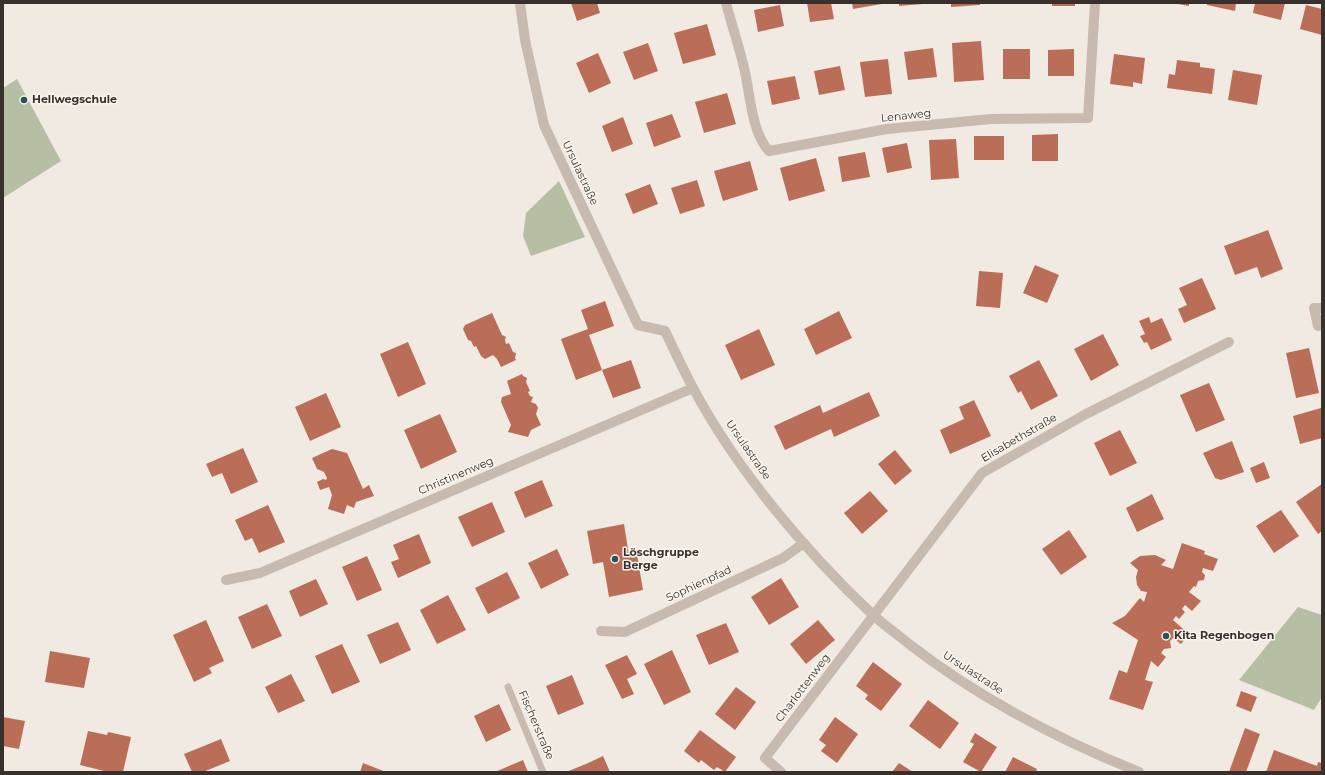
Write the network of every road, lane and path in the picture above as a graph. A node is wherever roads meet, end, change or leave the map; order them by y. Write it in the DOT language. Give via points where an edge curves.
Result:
graph roads {
  1 [pos="520,3"];
  2 [pos="726,3"];
  3 [pos="1095,3"];
  4 [pos="1322,308"];
  5 [pos="1318,326"];
  6 [pos="1229,342"];
  7 [pos="693,388"];
  8 [pos="804,543"];
  9 [pos="226,580"];
  10 [pos="873,616"];
  11 [pos="601,631"];
  12 [pos="508,687"];
  13 [pos="543,772"];
  14 [pos="781,772"];
  15 [pos="1139,772"];
  1 -- 7 [label="street, Ursulastraße" via="525,40 544,125 638,325 665,331"];
  2 -- 3 [label="street, Lenaweg" via="761,143 769,151 894,129 991,119 1088,118"];
  4 -- 5 [label="street" via="1314,308"];
  6 -- 10 [label="street, Elisabethstraße" via="1086,414 982,473"];
  7 -- 8 [label="street, Ursulastraße" via="732,450 771,504"];
  7 -- 9 [label="street, Christinenweg" via="260,573"];
  8 -- 10 [label="street, Ursulastraße"];
  8 -- 11 [label="street, Sophienpfad" via="783,558 625,632"];
  10 -- 14 [label="street, Charlottenweg" via="765,758"];
  10 -- 15 [label="street, Ursulastraße" via="941,668 1003,707 1091,752"];
  12 -- 13 [label="lane, Fischerstraße"];
}
